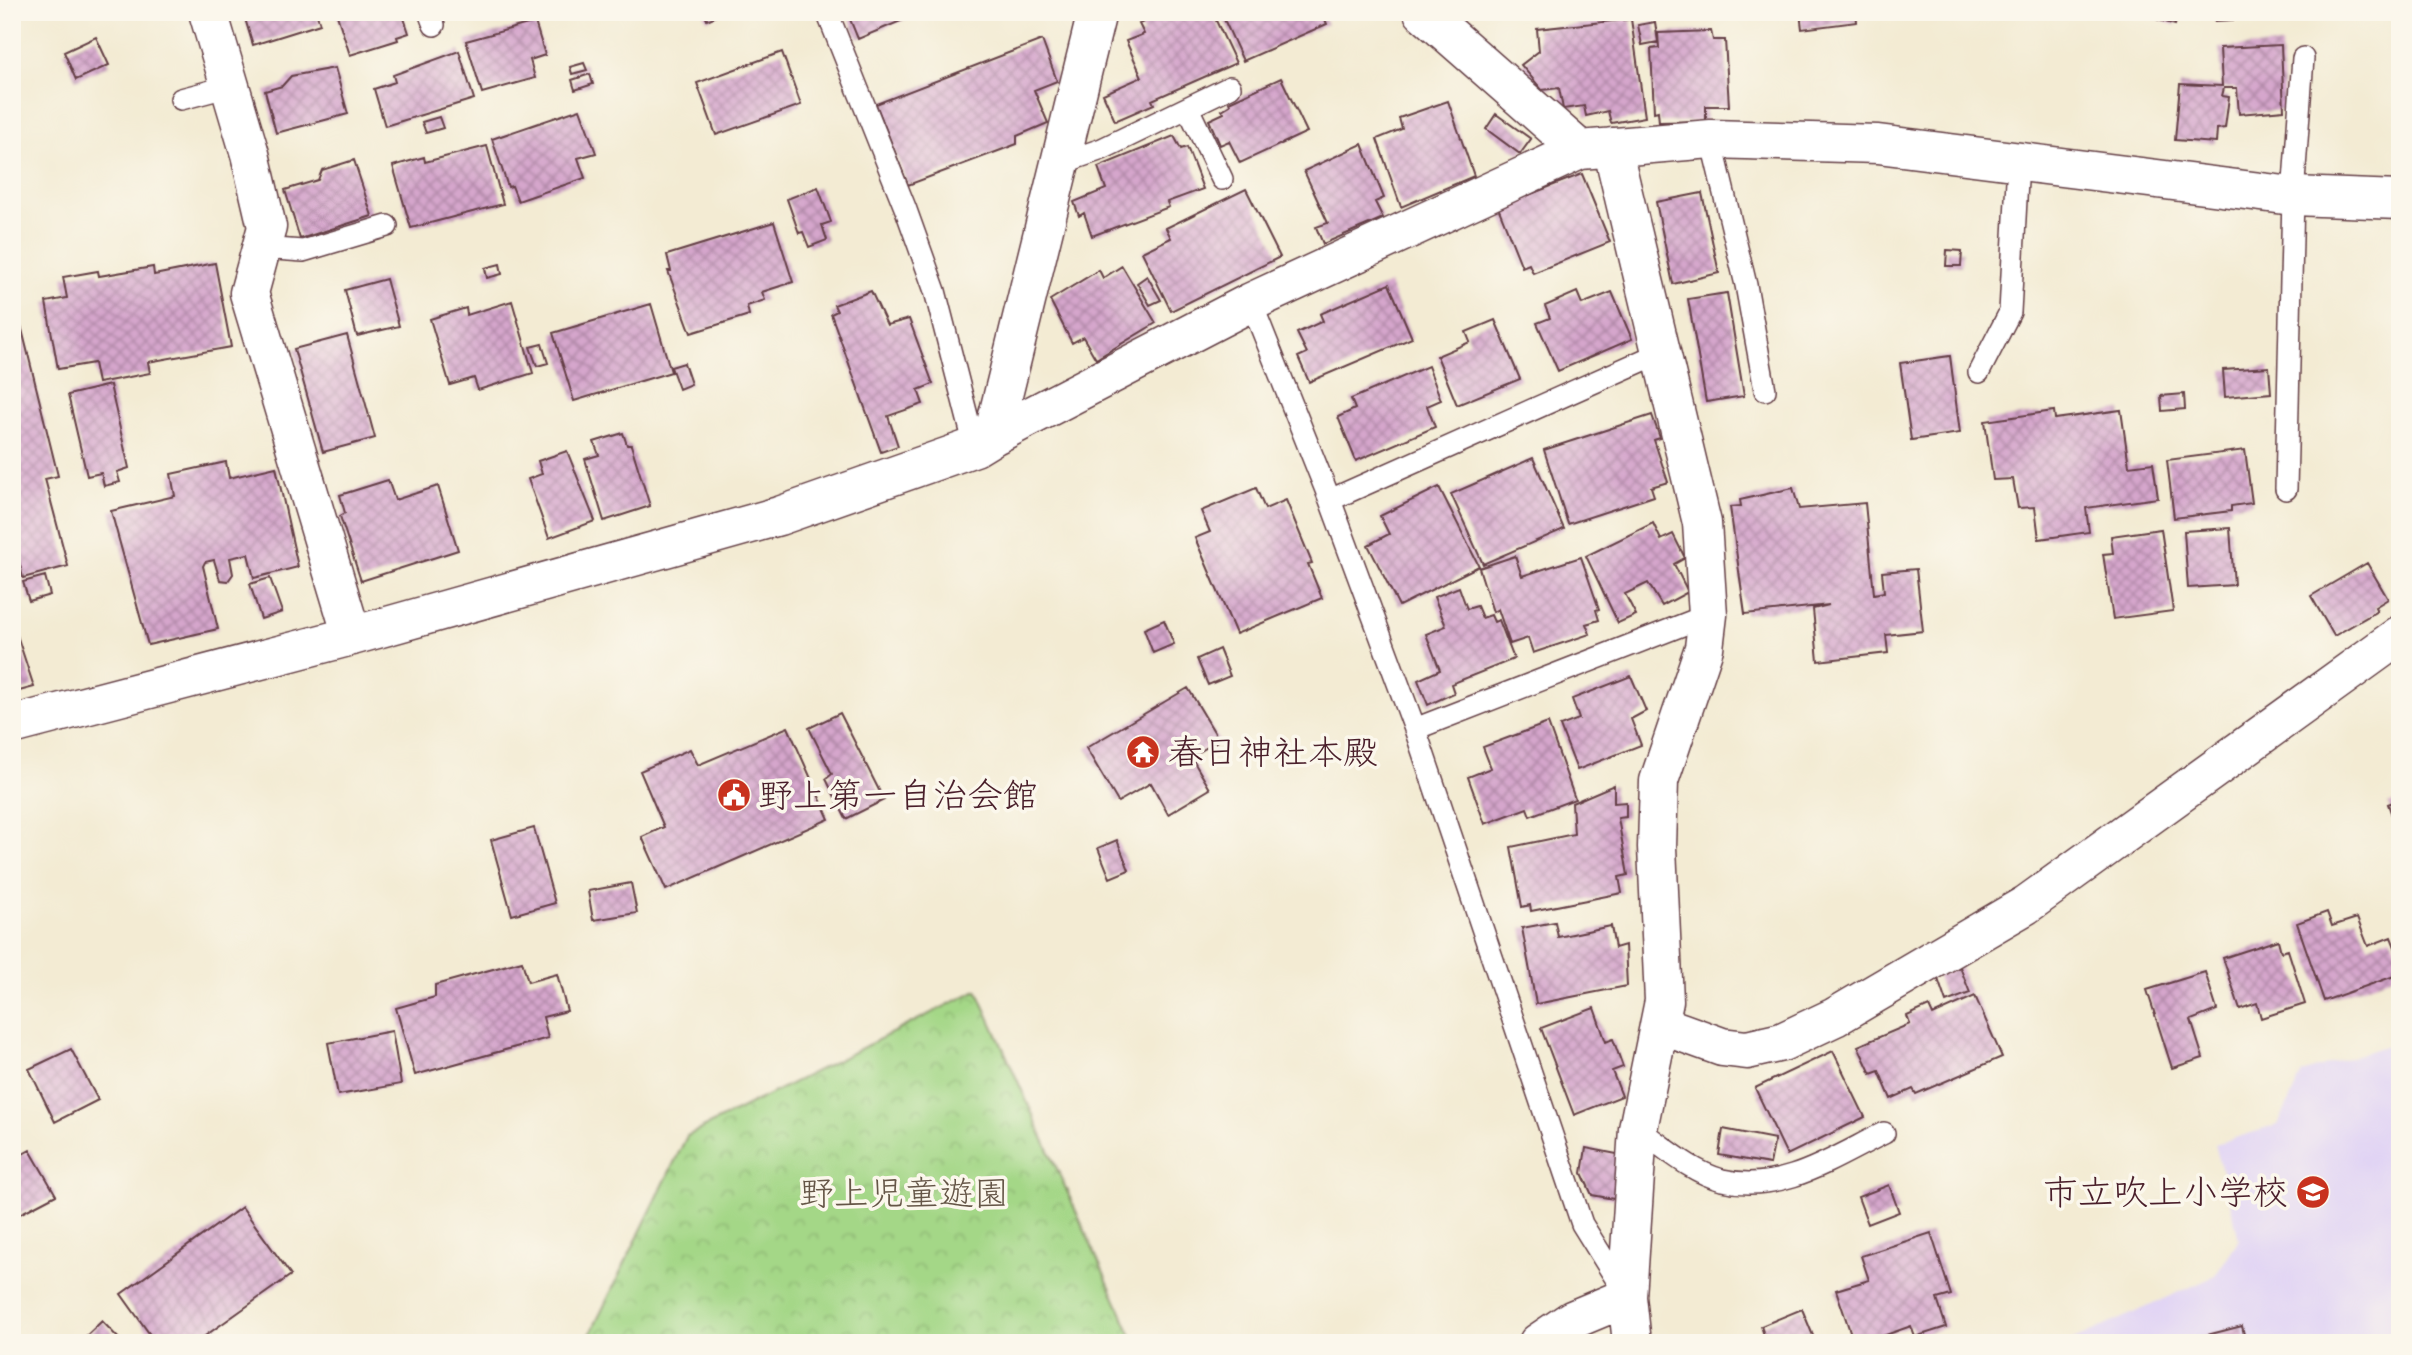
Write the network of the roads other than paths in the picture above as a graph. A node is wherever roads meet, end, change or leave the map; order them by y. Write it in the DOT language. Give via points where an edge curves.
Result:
graph roads {
  1 [pos="208,12"];
  2 [pos="827,12"];
  3 [pos="1097,12"];
  4 [pos="1423,12"];
  5 [pos="2303,58"];
  6 [pos="230,86"];
  7 [pos="1230,87"];
  8 [pos="181,99"];
  9 [pos="1188,108"];
  10 [pos="1711,139"];
  11 [pos="1596,148"];
  12 [pos="2018,162"];
  13 [pos="1059,164"];
  14 [pos="1222,179"];
  15 [pos="2293,196"];
  16 [pos="2400,200"];
  17 [pos="387,226"];
  18 [pos="261,248"];
  19 [pos="1251,302"];
  20 [pos="1662,352"];
  21 [pos="1979,372"];
  22 [pos="1765,390"];
  23 [pos="984,441"];
  24 [pos="2287,489"];
  25 [pos="1330,500"];
  26 [pos="1708,615"];
  27 [pos="2400,635"];
  28 [pos="352,636"];
  29 [pos="12,725"];
  30 [pos="1415,729"];
  31 [pos="1661,1025"];
  32 [pos="1639,1129"];
  33 [pos="1884,1133"];
  34 [pos="1627,1297"];
  35 [pos="1538,1343"];
  36 [pos="1632,1343"];
  1 -- 6 [label="street"];
  2 -- 23 [label="lane" via="906,209"];
  3 -- 13 [label="street"];
  4 -- 11 [label="street"];
  5 -- 15 [label="lane"];
  6 -- 8 [label="lane"];
  6 -- 18 [label="street" via="267,227"];
  7 -- 9 [label="lane"];
  9 -- 13 [label="lane"];
  9 -- 14 [label="lane"];
  10 -- 11 [label="street"];
  10 -- 12 [label="street" via="1878,144"];
  10 -- 22 [label="lane" via="1746,285"];
  11 -- 19 [label="street"];
  11 -- 20 [label="street"];
  12 -- 15 [label="street"];
  12 -- 21 [label="lane" via="2010,312"];
  13 -- 23 [label="street"];
  15 -- 16 [label="street"];
  15 -- 24 [label="lane"];
  17 -- 18 [label="lane" via="303,251"];
  18 -- 28 [label="street" via="248,293"];
  19 -- 23 [label="street"];
  19 -- 25 [label="lane"];
  20 -- 25 [label="lane"];
  20 -- 26 [label="street" via="1702,523"];
  23 -- 28 [label="street" via="779,516"];
  25 -- 30 [label="lane"];
  26 -- 30 [label="lane"];
  26 -- 31 [label="street" via="1704,648 1660,781"];
  27 -- 31 [label="street" via="2026,905 1835,1017 1782,1042 1747,1050 1722,1047"];
  28 -- 29 [label="street"];
  30 -- 34 [label="lane" via="1582,1224"];
  31 -- 32 [label="street"];
  32 -- 33 [label="lane" via="1721,1180 1759,1183 1787,1180"];
  32 -- 34 [label="street"];
  34 -- 35 [label="street" via="1572,1320"];
  34 -- 36 [label="street"];
}
